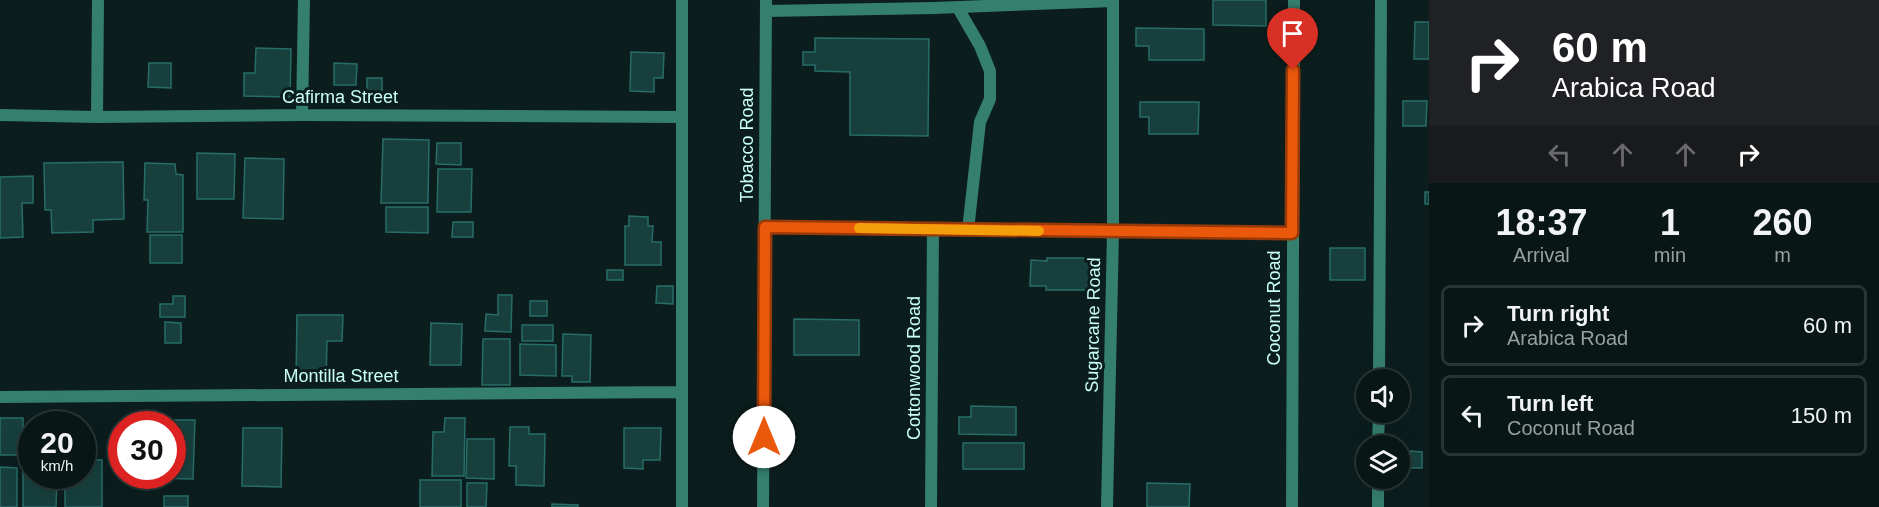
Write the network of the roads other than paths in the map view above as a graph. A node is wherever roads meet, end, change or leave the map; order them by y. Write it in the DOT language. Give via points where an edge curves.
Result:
graph roads {
  1 [pos="98,0"];
  2 [pos="304,0"];
  3 [pos="682,0"];
  4 [pos="1113,0"];
  5 [pos="1294,0"];
  6 [pos="1381,0"];
  7 [pos="934,4"];
  8 [pos="766,5"];
  9 [pos="958,8"];
  10 [pos="0,115"];
  11 [pos="302,115"];
  12 [pos="97,117"];
  13 [pos="680,117"];
  14 [pos="765,227"];
  15 [pos="933,230"];
  16 [pos="968,230"];
  17 [pos="1113,232"];
  18 [pos="1292,233"];
  19 [pos="1379,369"];
  20 [pos="681,392"];
  21 [pos="0,397"];
  22 [pos="1378,489"];
  23 [pos="682,507"];
  24 [pos="763,507"];
  25 [pos="931,507"];
  26 [pos="1107,507"];
  27 [pos="1292,507"];
  28 [pos="1378,507"];
  1 -- 12 [label="street"];
  2 -- 11 [label="street"];
  3 -- 13 [label="street"];
  4 -- 9 [label="street"];
  4 -- 17 [label="street, Sugarcane Road"];
  5 -- 18 [label="street, Coconut Road"];
  6 -- 19 [label="street"];
  7 -- 8 [label="street"];
  7 -- 9 [label="street"];
  8 -- 14 [label="street, Tobacco Road"];
  9 -- 16 [label="street" via="990,71 990,99 980,122"];
  10 -- 12 [label="street, Cafirma Street"];
  11 -- 12 [label="street, Cafirma Street"];
  11 -- 13 [label="street, Cafirma Street"];
  13 -- 20 [label="street"];
  14 -- 15 [label="street"];
  14 -- 24 [label="street, Tobacco Road"];
  15 -- 16 [label="street"];
  15 -- 25 [label="street, Cottonwood Road"];
  16 -- 17 [label="street"];
  17 -- 18 [label="street"];
  17 -- 26 [label="street, Sugarcane Road"];
  18 -- 27 [label="street, Coconut Road"];
  20 -- 21 [label="street, Montilla Street"];
  20 -- 23 [label="street"];
  22 -- 28 [label="street"];
}
